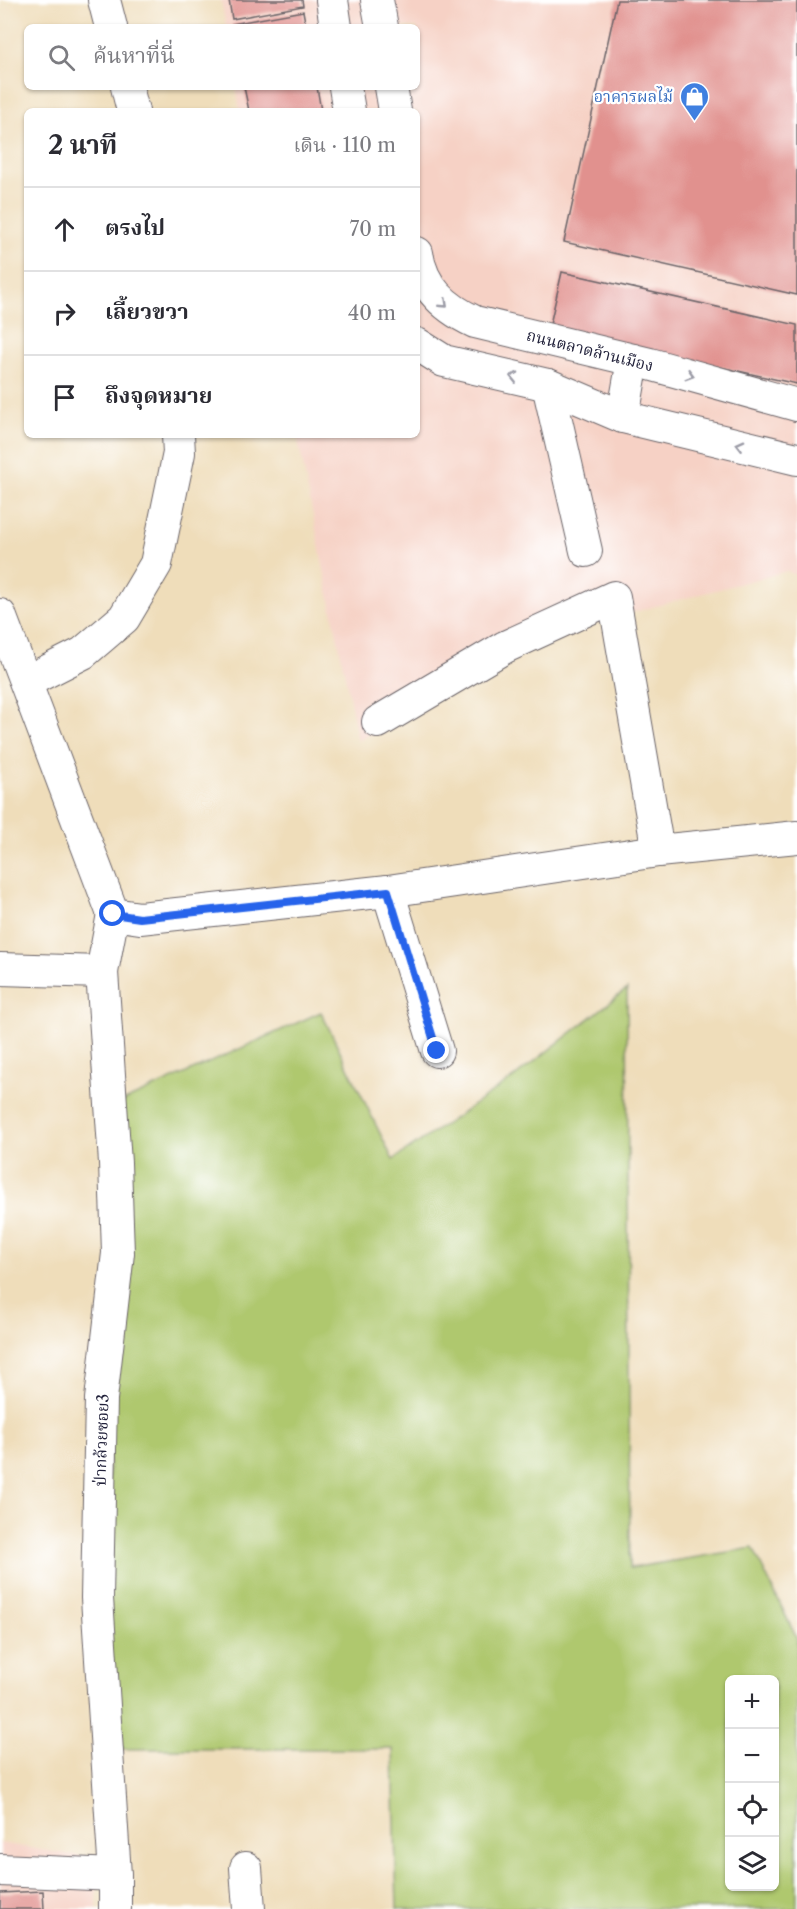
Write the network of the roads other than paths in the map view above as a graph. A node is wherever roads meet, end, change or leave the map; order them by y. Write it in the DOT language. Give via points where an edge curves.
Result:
graph roads {
  1 [pos="104,0"];
  2 [pos="332,0"];
  3 [pos="377,0"];
  4 [pos="110,24"];
  5 [pos="336,24"];
  6 [pos="381,24"];
  7 [pos="128,90"];
  8 [pos="346,90"];
  9 [pos="392,90"];
  10 [pos="132,108"];
  11 [pos="348,108"];
  12 [pos="394,108"];
  13 [pos="420,260"];
  14 [pos="420,346"];
  15 [pos="633,360"];
  16 [pos="548,385"];
  17 [pos="797,405"];
  18 [pos="623,417"];
  19 [pos="178,438"];
  20 [pos="797,459"];
  21 [pos="586,551"];
  22 [pos="0,615"];
  23 [pos="26,681"];
  24 [pos="378,722"];
  25 [pos="797,837"];
  26 [pos="658,851"];
  27 [pos="388,891"];
  28 [pos="113,914"];
  29 [pos="0,969"];
  30 [pos="102,972"];
  31 [pos="437,1051"];
  32 [pos="246,1868"];
  33 [pos="0,1870"];
  34 [pos="115,1875"];
  35 [pos="115,1909"];
  36 [pos="249,1909"];
  1 -- 4 [label="street"];
  2 -- 5 [label="street"];
  3 -- 6 [label="street"];
  7 -- 10 [label="street"];
  8 -- 11 [label="street"];
  9 -- 12 [label="street"];
  13 -- 15 [label="street, ถนนตลาดล้านเมือง, one-way" via="435,296 453,312 475,322"];
  16 -- 14 [label="street, one-way" via="444,360"];
  15 -- 17 [label="street, ถนนตลาดล้านเมือง, one-way"];
  15 -- 18 [label="street"];
  16 -- 18 [label="street"];
  16 -- 21 [label="street"];
  20 -- 18 [label="street, one-way"];
  19 -- 23 [label="street" via="156,564 124,618 83,653"];
  22 -- 23 [label="street"];
  23 -- 28 [label="street"];
  24 -- 26 [label="street" via="505,647 614,597"];
  25 -- 26 [label="street"];
  26 -- 27 [label="street"];
  27 -- 28 [label="street" via="140,918"];
  27 -- 31 [label="street"];
  28 -- 30 [label="street, ป่ากล้วยซอย3"];
  29 -- 30 [label="street"];
  30 -- 34 [label="street, ป่ากล้วยซอย3" via="118,1253 101,1399 97,1598"];
  32 -- 36 [label="street"];
  33 -- 34 [label="street"];
  34 -- 35 [label="street, ป่ากล้วยซอย3"];
}
